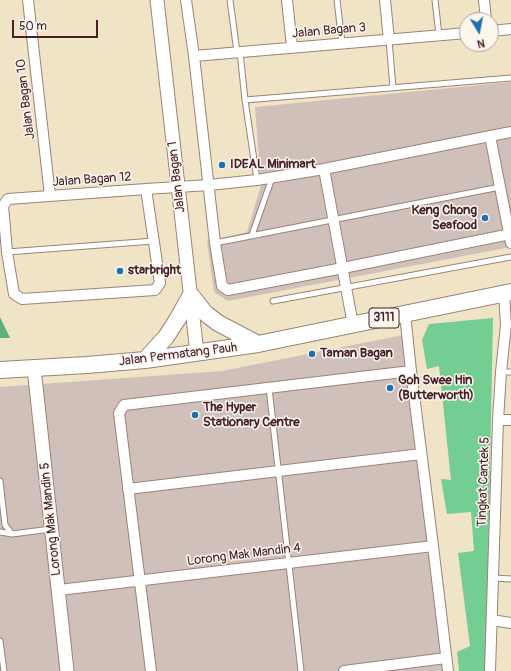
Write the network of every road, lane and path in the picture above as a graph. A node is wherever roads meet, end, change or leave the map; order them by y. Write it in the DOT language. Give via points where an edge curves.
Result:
graph roads {
  1 [pos="28,0"];
  2 [pos="157,0"];
  3 [pos="186,0"];
  4 [pos="230,0"];
  5 [pos="287,0"];
  6 [pos="337,0"];
  7 [pos="385,0"];
  8 [pos="435,0"];
  9 [pos="484,0"];
  10 [pos="485,12"];
  11 [pos="511,30"];
  12 [pos="499,31"];
  13 [pos="459,34"];
  14 [pos="439,35"];
  15 [pos="389,40"];
  16 [pos="342,43"];
  17 [pos="292,47"];
  18 [pos="239,52"];
  19 [pos="194,56"];
  20 [pos="511,78"];
  21 [pos="393,88"];
  22 [pos="245,100"];
  23 [pos="511,132"];
  24 [pos="490,136"];
  25 [pos="324,169"];
  26 [pos="272,177"];
  27 [pos="257,180"];
  28 [pos="209,185"];
  29 [pos="178,187"];
  30 [pos="500,187"];
  31 [pos="146,189"];
  32 [pos="50,196"];
  33 [pos="333,220"];
  34 [pos="252,235"];
  35 [pos="510,237"];
  36 [pos="154,241"];
  37 [pos="215,243"];
  38 [pos="7,252"];
  39 [pos="511,257"];
  40 [pos="343,268"];
  41 [pos="346,287"];
  42 [pos="508,293"];
  43 [pos="191,296"];
  44 [pos="273,301"];
  45 [pos="405,314"];
  46 [pos="353,325"];
  47 [pos="509,325"];
  48 [pos="258,344"];
  49 [pos="197,353"];
  50 [pos="145,360"];
  51 [pos="34,368"];
  52 [pos="0,370"];
  53 [pos="411,371"];
  54 [pos="506,372"];
  55 [pos="269,388"];
  56 [pos="498,420"];
  57 [pos="511,420"];
  58 [pos="421,454"];
  59 [pos="278,471"];
  60 [pos="0,481"];
  61 [pos="128,489"];
  62 [pos="52,529"];
  63 [pos="0,532"];
  64 [pos="12,534"];
  65 [pos="433,546"];
  66 [pos="288,563"];
  67 [pos="494,578"];
  68 [pos="511,579"];
  69 [pos="139,581"];
  70 [pos="59,590"];
  71 [pos="492,620"];
  72 [pos="511,622"];
  73 [pos="0,641"];
  74 [pos="446,658"];
  75 [pos="4,671"];
  76 [pos="68,671"];
  77 [pos="151,671"];
  78 [pos="301,671"];
  79 [pos="344,671"];
  80 [pos="448,671"];
  81 [pos="491,671"];
  1 -- 32 [label="street, Jalan Bagan 10"];
  2 -- 29 [label="street, Jalan Bagan 1"];
  3 -- 19 [label="street"];
  4 -- 18 [label="lane"];
  5 -- 17 [label="street"];
  6 -- 16 [label="lane"];
  7 -- 15 [label="street"];
  8 -- 14 [label="lane"];
  9 -- 10 [label="street"];
  11 -- 12 [label="street"];
  13 -- 14 [label="street, Jalan Bagan 3"];
  14 -- 15 [label="street, Jalan Bagan 3"];
  15 -- 16 [label="street, Jalan Bagan 3"];
  15 -- 21 [label="lane"];
  16 -- 17 [label="street, Jalan Bagan 3"];
  17 -- 18 [label="street, Jalan Bagan 3"];
  18 -- 19 [label="street, Jalan Bagan 3"];
  18 -- 22 [label="lane"];
  19 -- 28 [label="street"];
  20 -- 21 [label="lane"];
  21 -- 22 [label="lane"];
  22 -- 27 [label="lane"];
  23 -- 24 [label="street"];
  24 -- 25 [label="street"];
  24 -- 30 [label="street"];
  25 -- 26 [label="street"];
  25 -- 33 [label="street"];
  26 -- 27 [label="street"];
  26 -- 34 [label="lane"];
  27 -- 28 [label="street"];
  28 -- 29 [label="street"];
  28 -- 37 [label="street"];
  29 -- 31 [label="street, Jalan Bagan 12"];
  29 -- 43 [label="street, Jalan Bagan 1"];
  30 -- 33 [label="lane"];
  30 -- 35 [label="street"];
  31 -- 32 [label="street, Jalan Bagan 12"];
  31 -- 36 [label="street"];
  32 -- 38 [label="street, Jalan Bagan 12" via="8,199 2,206"];
  33 -- 34 [label="lane"];
  33 -- 40 [label="street"];
  34 -- 37 [label="lane"];
  35 -- 40 [label="street"];
  36 -- 38 [label="lane"];
  36 -- 38 [label="street" via="160,283 155,290 22,299 14,294"];
  37 -- 40 [label="street" via="222,286 228,290"];
  39 -- 41 [label="lane"];
  40 -- 41 [label="street"];
  41 -- 44 [label="lane"];
  41 -- 46 [label="street"];
  42 -- 45 [label="main road, Jalan Permatang Pauh / 3111"];
  42 -- 47 [label="street, Tingkat Cantek 5"];
  43 -- 48 [label="main road" via="205,313 218,323"];
  43 -- 49 [label="street, Jalan Bagan 1"];
  43 -- 50 [label="main road" via="166,337"];
  45 -- 46 [label="main road, Jalan Permatang Pauh / 3111"];
  45 -- 53 [label="street"];
  46 -- 48 [label="main road, Jalan Permatang Pauh / 3111"];
  47 -- 54 [label="street, Tingkat Cantek 5"];
  48 -- 49 [label="main road, Jalan Permatang Pauh / 3111"];
  49 -- 50 [label="main road, Jalan Permatang Pauh / 3111"];
  50 -- 51 [label="main road, Jalan Permatang Pauh / 3111"];
  51 -- 52 [label="main road, Jalan Permatang Pauh / 3111"];
  51 -- 62 [label="street, Lorong Mak Mandin 5"];
  53 -- 55 [label="street"];
  53 -- 58 [label="street"];
  54 -- 56 [label="street, Tingkat Cantek 5"];
  55 -- 59 [label="lane"];
  55 -- 61 [label="street" via="124,405 119,413"];
  56 -- 57 [label="street"];
  56 -- 67 [label="street, Tingkat Cantek 5"];
  58 -- 59 [label="street"];
  58 -- 65 [label="street"];
  59 -- 61 [label="street"];
  59 -- 66 [label="lane"];
  60 -- 64 [label="lane" via="5,525"];
  61 -- 69 [label="street"];
  62 -- 64 [label="lane"];
  62 -- 70 [label="street, Lorong Mak Mandin 5"];
  63 -- 64 [label="lane"];
  65 -- 66 [label="street, Lorong Mak Mandin 4"];
  65 -- 74 [label="street"];
  66 -- 69 [label="street, Lorong Mak Mandin 4"];
  66 -- 78 [label="lane"];
  67 -- 68 [label="lane"];
  67 -- 71 [label="street, Tingkat Cantek 5"];
  69 -- 70 [label="street, Lorong Mak Mandin 4"];
  69 -- 77 [label="street"];
  70 -- 76 [label="street, Lorong Mak Mandin 5"];
  71 -- 72 [label="street"];
  71 -- 81 [label="street, Tingkat Cantek 5"];
  73 -- 75 [label="lane"];
  74 -- 79 [label="street"];
  74 -- 80 [label="street"];
}
